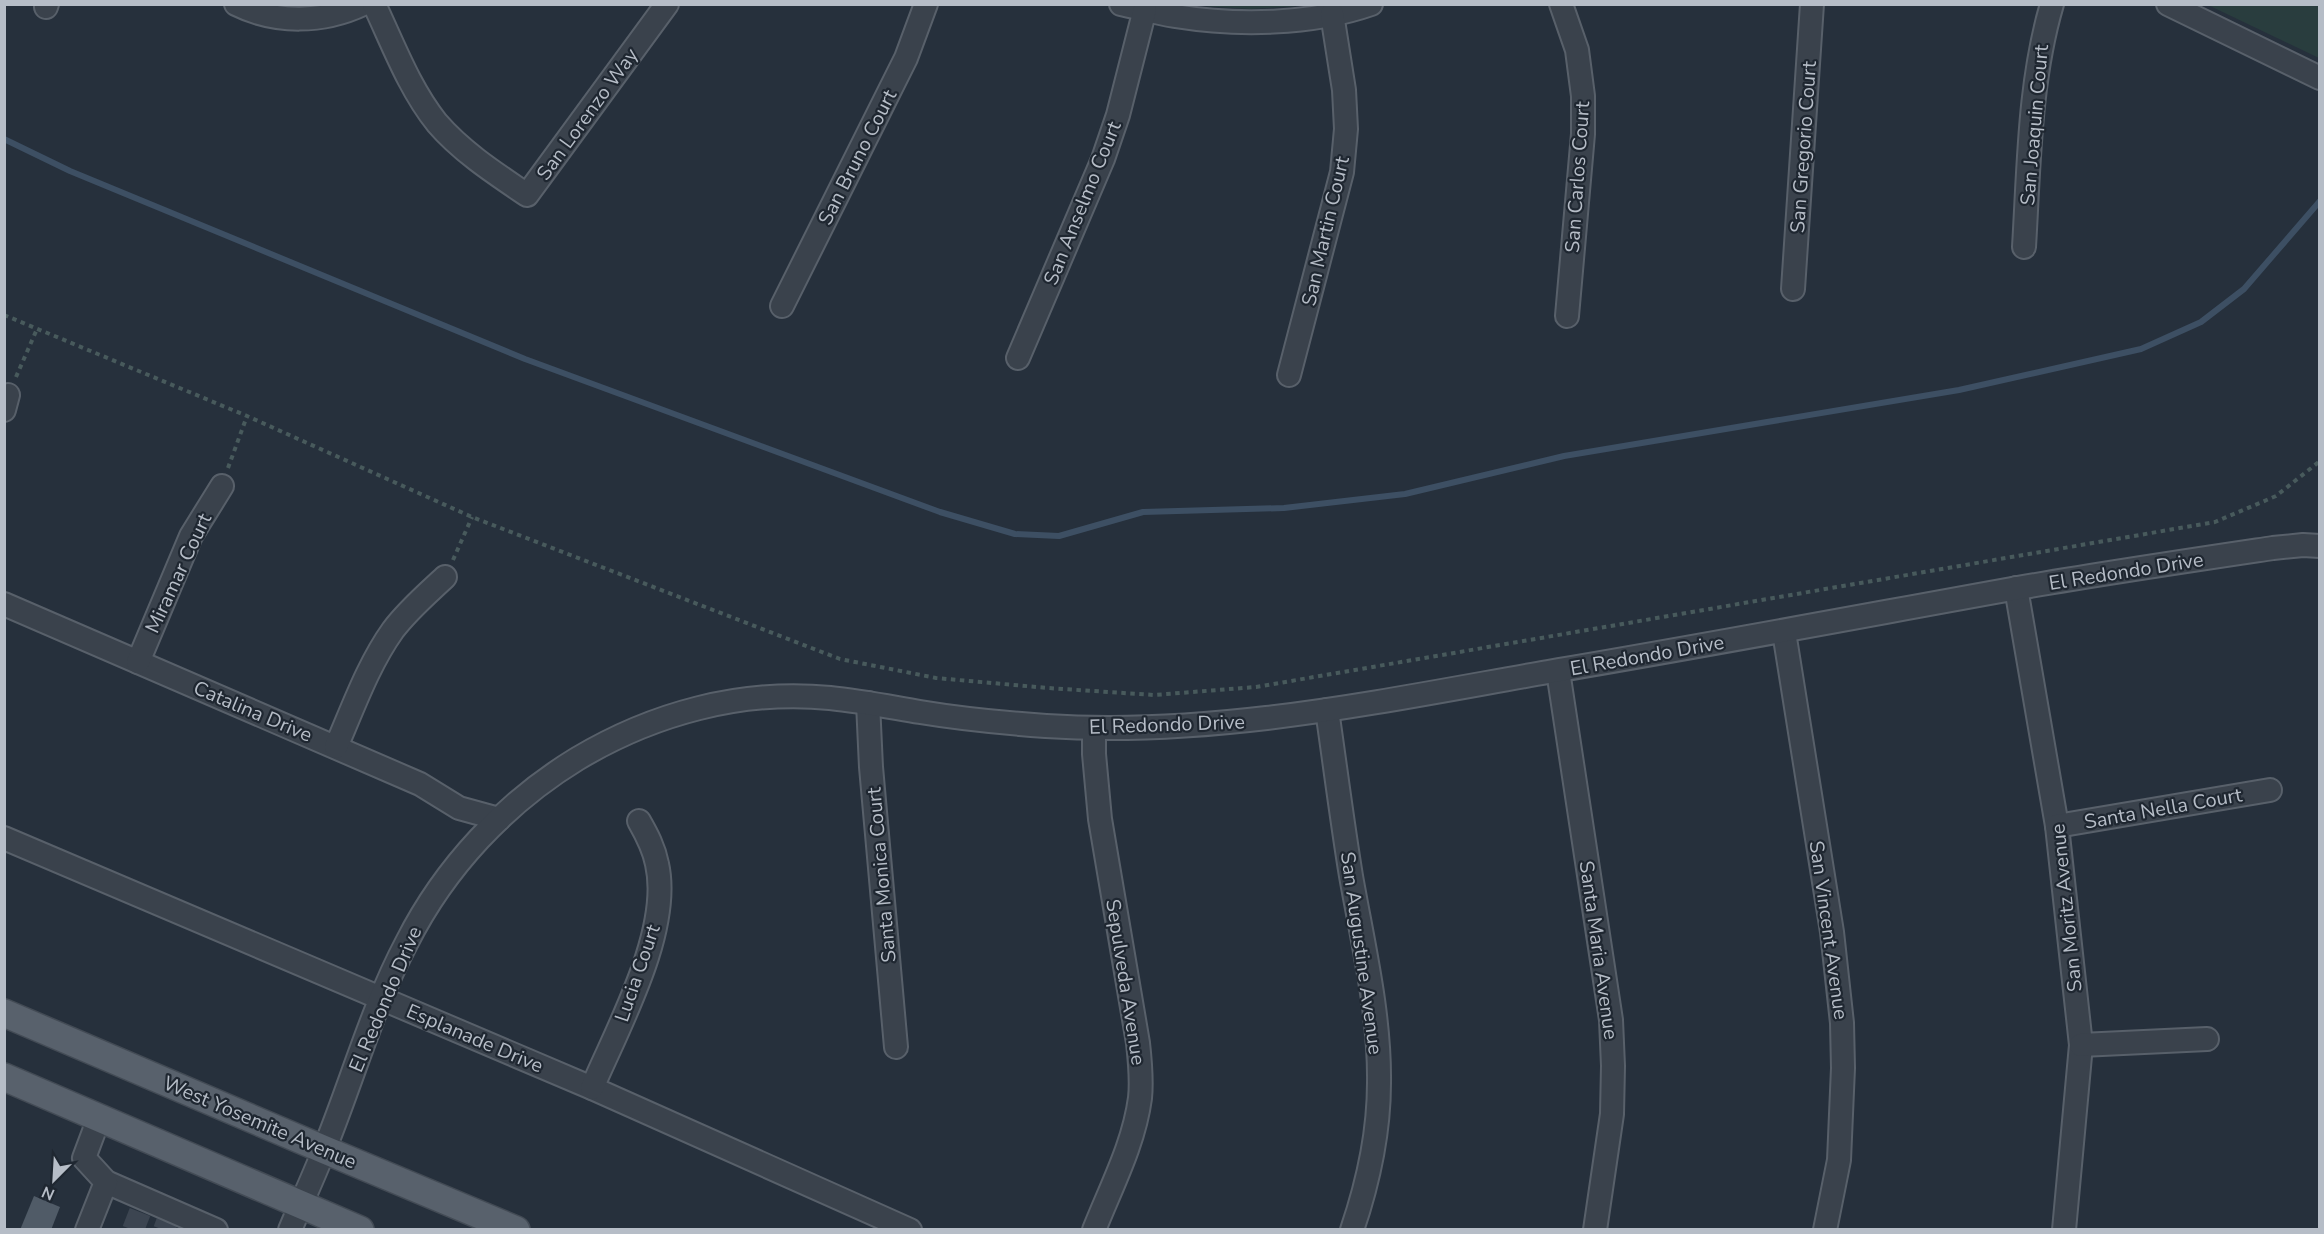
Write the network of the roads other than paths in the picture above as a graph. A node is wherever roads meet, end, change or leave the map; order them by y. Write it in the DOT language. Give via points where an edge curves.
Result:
graph roads {
  1 [pos="236,4"];
  2 [pos="363,4"];
  3 [pos="374,4"];
  4 [pos="667,4"];
  5 [pos="926,4"];
  6 [pos="1121,4"];
  7 [pos="1371,4"];
  8 [pos="1561,4"];
  9 [pos="1812,4"];
  10 [pos="2052,4"];
  11 [pos="2168,4"];
  12 [pos="1145,9"];
  13 [pos="1332,14"];
  14 [pos="2319,78"];
  15 [pos="2024,247"];
  16 [pos="1793,289"];
  17 [pos="782,306"];
  18 [pos="1567,316"];
  19 [pos="1018,358"];
  20 [pos="1289,375"];
  21 [pos="222,486"];
  22 [pos="2319,546"];
  23 [pos="445,577"];
  24 [pos="2016,588"];
  25 [pos="4,604"];
  26 [pos="1784,632"];
  27 [pos="138,662"];
  28 [pos="1558,670"];
  29 [pos="868,703"];
  30 [pos="1327,710"];
  31 [pos="1094,728"];
  32 [pos="336,747"];
  33 [pos="2270,790"];
  34 [pos="499,819"];
  35 [pos="639,821"];
  36 [pos="2057,826"];
  37 [pos="4,838"];
  38 [pos="382,997"];
  39 [pos="4,1013"];
  40 [pos="2207,1039"];
  41 [pos="2081,1045"];
  42 [pos="896,1047"];
  43 [pos="4,1077"];
  44 [pos="592,1088"];
  45 [pos="99,1118"];
  46 [pos="325,1150"];
  47 [pos="106,1182"];
  48 [pos="301,1204"];
  49 [pos="204,1227"];
  50 [pos="87,1230"];
  51 [pos="290,1230"];
  52 [pos="360,1230"];
  53 [pos="516,1230"];
  54 [pos="910,1230"];
  55 [pos="1094,1230"];
  56 [pos="1352,1230"];
  57 [pos="1595,1230"];
  58 [pos="1825,1230"];
  59 [pos="2064,1230"];
  1 -- 2 [label="street" via="271,16 296,19 323,17"];
  3 -- 4 [label="street, San Lorenzo Way" via="408,77 437,122 459,144 527,195"];
  5 -- 17 [label="street, San Bruno Court" via="906,58"];
  6 -- 12 [label="street"];
  7 -- 13 [label="street"];
  8 -- 18 [label="street, San Carlos Court" via="1576,50 1583,96"];
  9 -- 16 [label="street, San Gregorio Court"];
  10 -- 15 [label="street, San Joaquin Court" via="2042,37 2035,85"];
  11 -- 14 [label="street"];
  12 -- 13 [label="street" via="1172,16 1234,22"];
  12 -- 19 [label="street, San Anselmo Court" via="1103,159"];
  13 -- 20 [label="street, San Martin Court" via="1344,90 1342,172"];
  21 -- 27 [label="street, Miramar Court" via="191,536"];
  22 -- 24 [label="street, El Redondo Drive" via="2273,548"];
  23 -- 32 [label="street" via="416,603 388,638"];
  24 -- 26 [label="street, El Redondo Drive"];
  24 -- 36 [label="street, San Moritz Avenue"];
  25 -- 27 [label="street, Catalina Drive"];
  26 -- 28 [label="street, El Redondo Drive"];
  26 -- 58 [label="street, San Vincent Avenue" via="1832,932 1842,1023 1839,1160"];
  27 -- 32 [label="street, Catalina Drive"];
  28 -- 30 [label="street, El Redondo Drive"];
  28 -- 57 [label="street, Santa Maria Avenue" via="1611,1020 1612,1113"];
  29 -- 31 [label="street, El Redondo Drive" via="964,718"];
  29 -- 34 [label="street, El Redondo Drive" via="776,697 708,705 678,713 618,737 574,761"];
  29 -- 42 [label="street, Santa Monica Court"];
  30 -- 31 [label="street, El Redondo Drive" via="1240,722"];
  30 -- 56 [label="street, San Augustine Avenue" via="1377,1035 1376,1133"];
  31 -- 55 [label="street, Sepulveda Avenue" via="1100,819 1141,1076 1131,1139"];
  32 -- 34 [label="street, Catalina Drive" via="420,784 459,808"];
  33 -- 36 [label="street, Santa Nella Court"];
  34 -- 38 [label="street, El Redondo Drive" via="459,861 431,901 406,942"];
  35 -- 44 [label="street, Lucia Court" via="658,864 657,916 639,978"];
  36 -- 41 [label="street, San Moritz Avenue"];
  37 -- 38 [label="street, Esplanade Drive"];
  38 -- 44 [label="street, Esplanade Drive"];
  38 -- 46 [label="street, El Redondo Drive"];
  39 -- 46 [label="main road, West Yosemite Avenue"];
  40 -- 41 [label="street"];
  41 -- 59 [label="street, San Moritz Avenue"];
  43 -- 45 [label="main road"];
  44 -- 54 [label="street, Esplanade Drive"];
  45 -- 47 [label="street" via="84,1158"];
  45 -- 48 [label="main road"];
  46 -- 48 [label="street, El Redondo Drive"];
  46 -- 53 [label="main road, West Yosemite Avenue"];
  47 -- 49 [label="street" via="143,1205"];
  47 -- 50 [label="street"];
  48 -- 51 [label="street, El Redondo Drive"];
  48 -- 52 [label="main road"];
}
